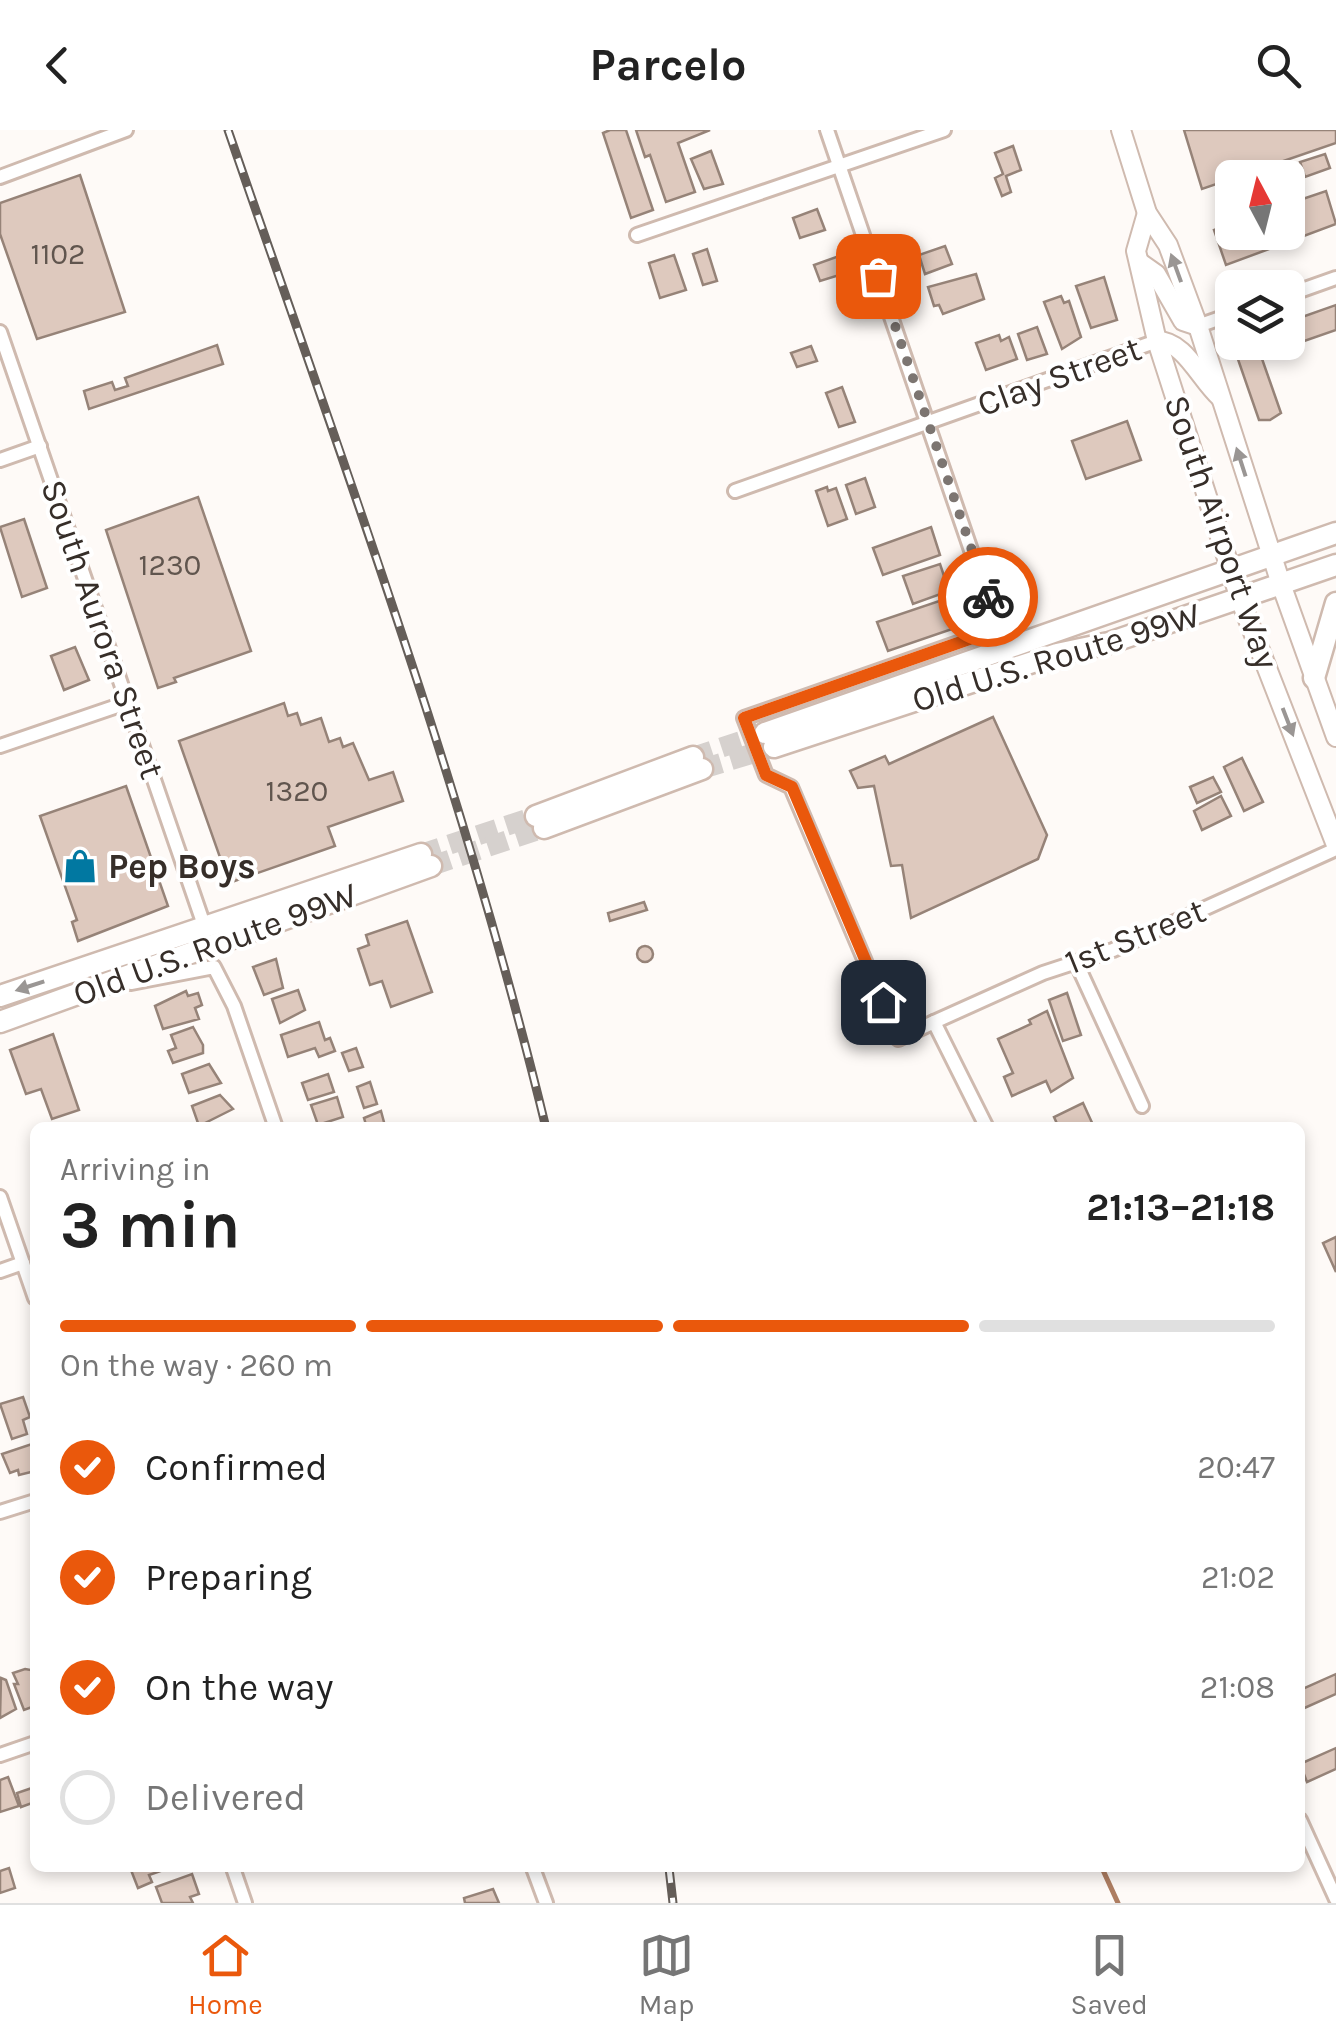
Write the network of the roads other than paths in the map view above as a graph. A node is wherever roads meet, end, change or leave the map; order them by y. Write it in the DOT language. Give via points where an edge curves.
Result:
graph roads {
  1 [pos="126,130"];
  2 [pos="828,130"];
  3 [pos="944,130"];
  4 [pos="1122,130"];
  5 [pos="840,166"];
  6 [pos="0,177"];
  7 [pos="1147,213"];
  8 [pos="637,234"];
  9 [pos="1139,262"];
  10 [pos="1336,278"];
  11 [pos="1305,289"];
  12 [pos="1215,320"];
  13 [pos="1198,326"];
  14 [pos="0,332"];
  15 [pos="1157,341"];
  16 [pos="1221,398"];
  17 [pos="928,423"];
  18 [pos="40,446"];
  19 [pos="0,460"];
  20 [pos="735,491"];
  21 [pos="1336,533"];
  22 [pos="1272,555"];
  23 [pos="1336,565"];
  24 [pos="1231,568"];
  25 [pos="1281,584"];
  26 [pos="1240,598"];
  27 [pos="1336,603"];
  28 [pos="1314,678"];
  29 [pos="129,702"];
  30 [pos="1336,737"];
  31 [pos="0,746"];
  32 [pos="698,763"];
  33 [pos="540,822"];
  34 [pos="1336,847"];
  35 [pos="205,928"];
  36 [pos="1076,962"];
  37 [pos="77,994"];
  38 [pos="0,996"];
  39 [pos="0,1022"];
  40 [pos="934,1022"];
  41 [pos="1142,1106"];
  42 [pos="274,1122"];
  43 [pos="985,1122"];
  44 [pos="0,1197"];
  45 [pos="23,1263"];
  46 [pos="0,1271"];
  47 [pos="30,1283"];
  48 [pos="30,1502"];
  49 [pos="0,1512"];
  50 [pos="30,1745"];
  51 [pos="0,1755"];
  52 [pos="1305,1831"];
  53 [pos="234,1872"];
  54 [pos="534,1872"];
  55 [pos="1336,1899"];
  56 [pos="245,1903"];
  57 [pos="546,1903"];
  1 -- 6 [label="street"];
  2 -- 5 [label="street"];
  3 -- 5 [label="street"];
  4 -- 7 [label="main road, South Airport Way"];
  5 -- 8 [label="street"];
  5 -- 17 [label="street"];
  7 -- 9 [label="main road, South Airport Way"];
  13 -- 7 [label="main road, South Airport Way, one-way" via="1168,245"];
  9 -- 13 [label="main road" via="1156,274 1183,321"];
  9 -- 15 [label="main road, South Airport Way"];
  10 -- 11 [label="street"];
  12 -- 13 [label="street"];
  13 -- 16 [label="main road, South Airport Way"];
  14 -- 18 [label="street, South Aurora Street"];
  15 -- 16 [label="main road" via="1171,341 1184,352"];
  15 -- 17 [label="street, Clay Street"];
  15 -- 24 [label="main road, South Airport Way"];
  22 -- 16 [label="main road, South Airport Way, one-way"];
  17 -- 20 [label="street, Clay Street"];
  17 -- 40 [label="street, 1st Street" via="998,629 744,718 766,775 792,787 898,1038"];
  18 -- 19 [label="street"];
  18 -- 29 [label="street, South Aurora Street"];
  21 -- 22 [label="main road, Old U.S. Route 99W"];
  22 -- 24 [label="main road, Old U.S. Route 99W"];
  22 -- 25 [label="main road, South Airport Way"];
  23 -- 25 [label="main road, Old U.S. Route 99W"];
  24 -- 26 [label="main road, South Airport Way"];
  24 -- 26 [label="main road, Old U.S. Route 99W" via="800,721 770,740"];
  25 -- 26 [label="main road, Old U.S. Route 99W"];
  25 -- 28 [label="main road, South Airport Way"];
  26 -- 34 [label="main road, South Airport Way, one-way"];
  27 -- 28 [label="main road"];
  28 -- 30 [label="main road, South Airport Way"];
  29 -- 31 [label="street"];
  29 -- 35 [label="street, South Aurora Street"];
  32 -- 33 [label="main road"];
  34 -- 36 [label="street, 1st Street"];
  35 -- 37 [label="main road, Old U.S. Route 99W" via="426,860"];
  35 -- 38 [label="main road, Old U.S. Route 99W, one-way"];
  36 -- 40 [label="street, 1st Street"];
  36 -- 41 [label="street"];
  37 -- 39 [label="main road, Old U.S. Route 99W"];
  37 -- 42 [label="street" via="214,966"];
  40 -- 43 [label="street"];
  44 -- 45 [label="street"];
  45 -- 46 [label="street"];
  45 -- 47 [label="street"];
  48 -- 49 [label="street"];
  50 -- 51 [label="street"];
  52 -- 55 [label="street"];
  53 -- 56 [label="street"];
  54 -- 57 [label="street"];
}
